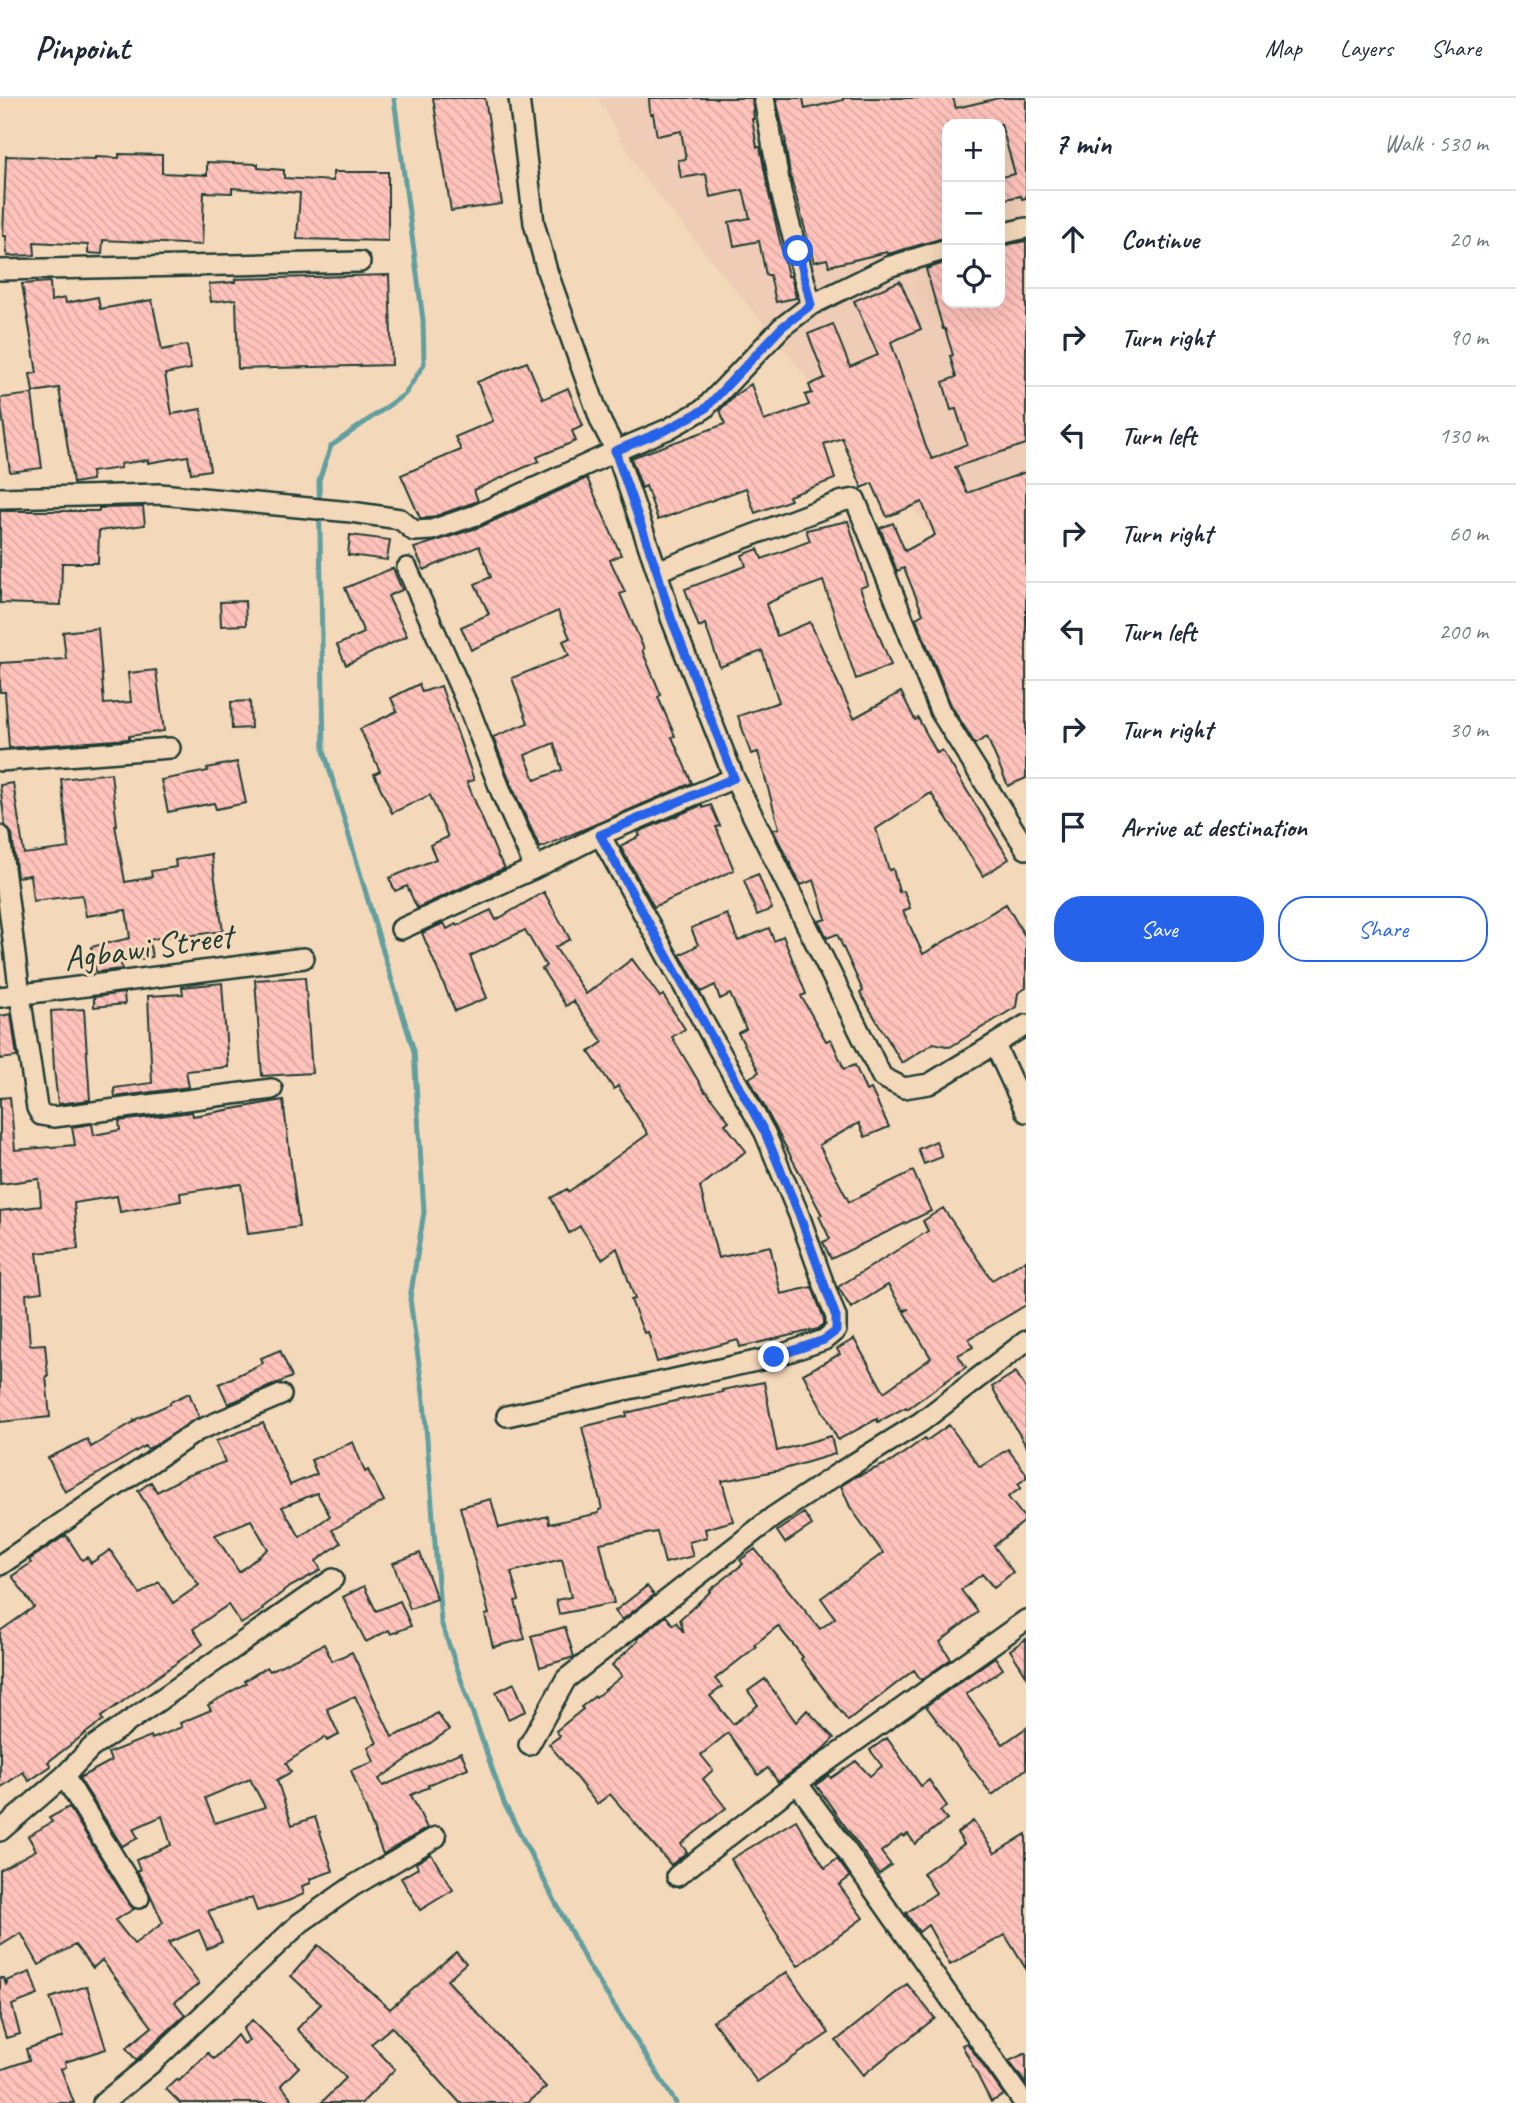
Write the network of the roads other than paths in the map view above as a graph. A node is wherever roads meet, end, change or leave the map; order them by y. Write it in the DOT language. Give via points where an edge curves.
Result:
graph roads {
  1 [pos="519,98"];
  2 [pos="764,98"];
  3 [pos="1026,228"];
  4 [pos="1005,233"];
  5 [pos="942,251"];
  6 [pos="360,262"];
  7 [pos="0,270"];
  8 [pos="811,305"];
  9 [pos="615,451"];
  10 [pos="0,498"];
  11 [pos="407,568"];
  12 [pos="657,571"];
  13 [pos="170,748"];
  14 [pos="0,761"];
  15 [pos="734,778"];
  16 [pos="600,835"];
  17 [pos="0,836"];
  18 [pos="1026,849"];
  19 [pos="536,868"];
  20 [pos="401,929"];
  21 [pos="304,958"];
  22 [pos="20,995"];
  23 [pos="0,997"];
  24 [pos="1026,1025"];
  25 [pos="995,1045"];
  26 [pos="272,1089"];
  27 [pos="1026,1112"];
  28 [pos="1026,1341"];
  29 [pos="281,1395"];
  30 [pos="507,1416"];
  31 [pos="0,1565"];
  32 [pos="332,1579"];
  33 [pos="1026,1620"];
  34 [pos="529,1745"];
  35 [pos="64,1776"];
  36 [pos="797,1783"];
  37 [pos="0,1831"];
  38 [pos="436,1837"];
  39 [pos="677,1876"];
  40 [pos="139,1898"];
  41 [pos="103,2103"];
  42 [pos="1024,2103"];
  1 -- 9 [label="street" via="534,223 547,271"];
  2 -- 8 [label="street" via="781,192"];
  3 -- 4 [label="street"];
  5 -- 8 [label="street" via="888,267"];
  6 -- 7 [label="street"];
  8 -- 9 [label="street" via="782,327 705,409"];
  9 -- 10 [label="street" via="476,515 432,530 414,531 400,519 351,512 160,495"];
  9 -- 12 [label="street"];
  11 -- 19 [label="street"];
  12 -- 15 [label="street"];
  12 -- 18 [label="street" via="855,499 940,711"];
  13 -- 14 [label="street"];
  15 -- 16 [label="street"];
  15 -- 25 [label="street" via="882,1077 904,1088 929,1084"];
  16 -- 19 [label="street"];
  16 -- 30 [label="street" via="765,1133 836,1317 836,1331 824,1340 774,1357"];
  17 -- 22 [label="street"];
  19 -- 20 [label="street"];
  21 -- 22 [label="street, Agbawi Street"];
  22 -- 23 [label="street, Agbawi Street"];
  22 -- 26 [label="street" via="41,1115"];
  24 -- 25 [label="street"];
  25 -- 27 [label="street"];
  28 -- 34 [label="street" via="921,1422 773,1517 566,1679"];
  29 -- 31 [label="street" via="197,1431"];
  32 -- 35 [label="street" via="91,1748"];
  33 -- 36 [label="street"];
  35 -- 37 [label="street"];
  35 -- 40 [label="street"];
  36 -- 39 [label="street"];
  36 -- 42 [label="street"];
  38 -- 41 [label="street" via="300,1923 152,2063"];
}
